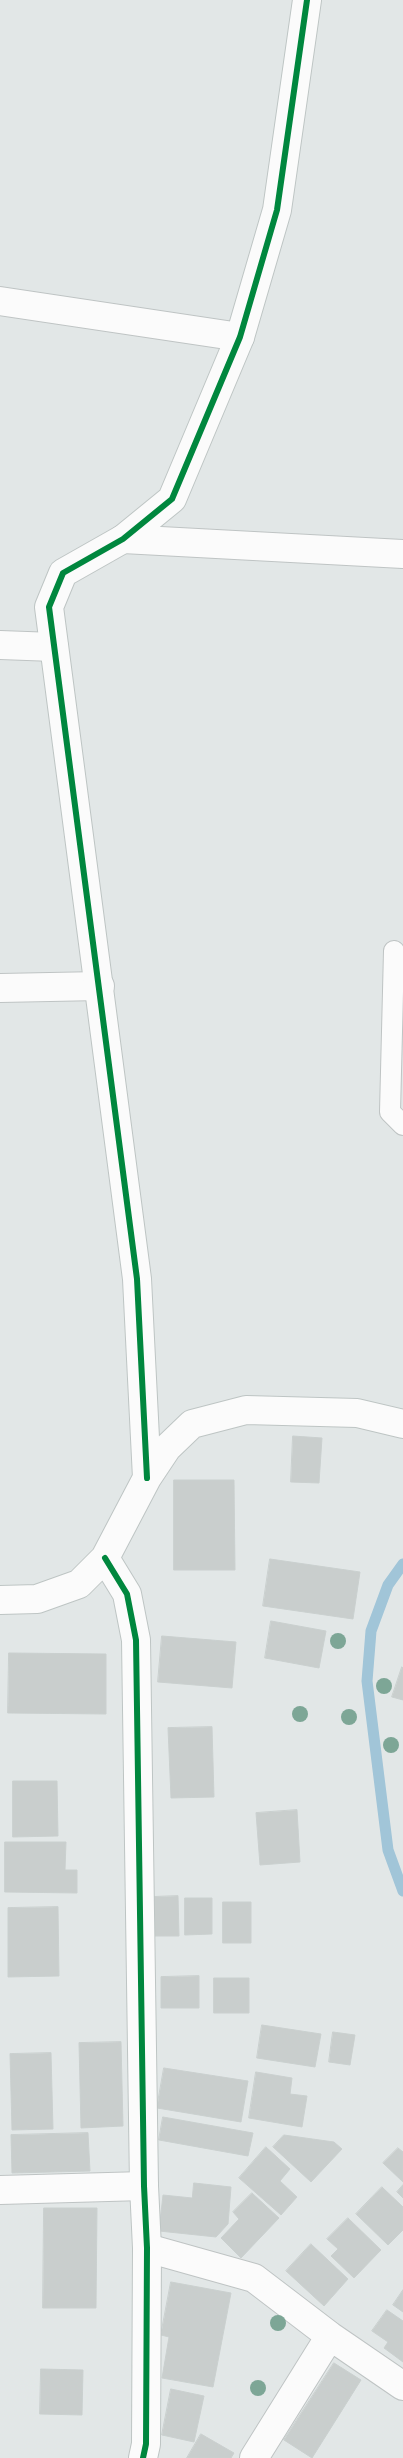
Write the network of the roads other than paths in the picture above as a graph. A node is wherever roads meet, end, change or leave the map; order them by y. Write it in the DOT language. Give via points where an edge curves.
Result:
graph roads {
  1 [pos="308,0"];
  2 [pos="0,301"];
  3 [pos="240,337"];
  4 [pos="122,539"];
  5 [pos="403,554"];
  6 [pos="0,645"];
  7 [pos="54,647"];
  8 [pos="394,951"];
  9 [pos="100,986"];
  10 [pos="0,988"];
  11 [pos="403,1125"];
  12 [pos="403,1424"];
  13 [pos="147,1478"];
  14 [pos="105,1558"];
  15 [pos="0,1600"];
  16 [pos="144,2186"];
  17 [pos="0,2190"];
  18 [pos="147,2248"];
  19 [pos="330,2336"];
  20 [pos="403,2386"];
  21 [pos="143,2458"];
  22 [pos="254,2458"];
  1 -- 3 [label="street" via="277,210"];
  2 -- 3 [label="street"];
  3 -- 4 [label="street" via="172,499"];
  4 -- 5 [label="street"];
  4 -- 7 [label="street" via="63,574 49,607"];
  6 -- 7 [label="street"];
  7 -- 9 [label="street"];
  8 -- 11 [label="lane" via="390,1112"];
  9 -- 10 [label="street"];
  9 -- 13 [label="street" via="137,1279"];
  12 -- 13 [label="street" via="358,1413 246,1410 192,1424 167,1448"];
  13 -- 14 [label="street"];
  14 -- 15 [label="street" via="79,1584 37,1599"];
  14 -- 16 [label="street" via="127,1594 136,1640"];
  16 -- 17 [label="street"];
  16 -- 18 [label="street"];
  18 -- 19 [label="street" via="254,2278"];
  18 -- 21 [label="street" via="146,2444"];
  19 -- 20 [label="street"];
  19 -- 22 [label="street"];
}
